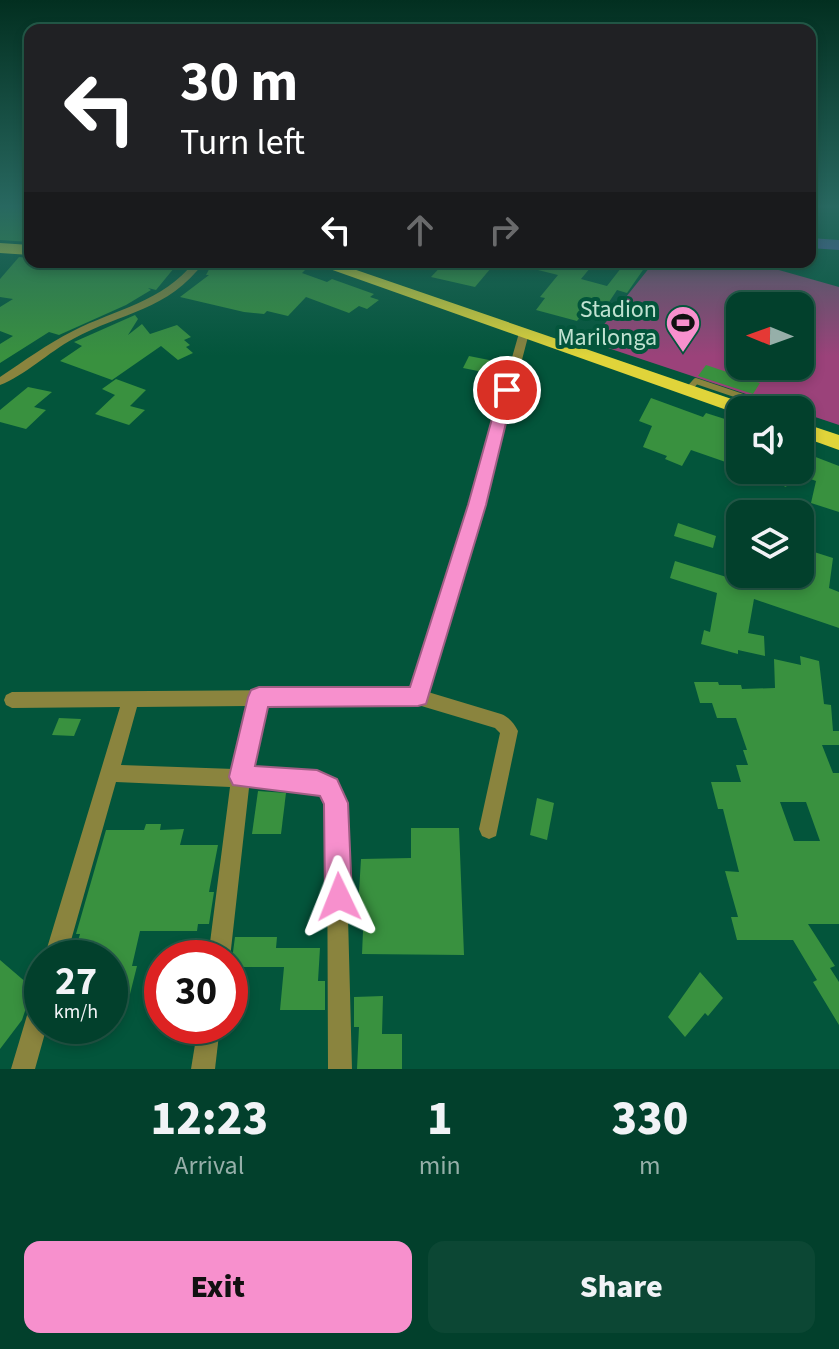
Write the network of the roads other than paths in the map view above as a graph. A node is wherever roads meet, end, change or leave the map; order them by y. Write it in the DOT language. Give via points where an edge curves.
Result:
graph roads {
  1 [pos="195,268"];
  2 [pos="335,268"];
  3 [pos="524,333"];
  4 [pos="0,382"];
  5 [pos="688,390"];
  6 [pos="740,396"];
  7 [pos="726,403"];
  8 [pos="814,434"];
  9 [pos="839,443"];
  10 [pos="259,697"];
  11 [pos="418,697"];
  12 [pos="131,698"];
  13 [pos="12,700"];
  14 [pos="109,773"];
  15 [pos="241,777"];
  16 [pos="489,829"];
  17 [pos="60,940"];
  18 [pos="221,940"];
  19 [pos="30,1044"];
  20 [pos="206,1044"];
  21 [pos="23,1069"];
  22 [pos="203,1069"];
  23 [pos="340,1069"];
  1 -- 4 [label="street" via="172,292 64,340"];
  2 -- 3 [label="highway"];
  3 -- 5 [label="highway"];
  3 -- 11 [label="street"];
  5 -- 6 [label="lane" via="696,381"];
  5 -- 7 [label="highway"];
  8 -- 9 [label="highway"];
  10 -- 11 [label="street"];
  10 -- 12 [label="street"];
  10 -- 15 [label="street"];
  11 -- 16 [label="street" via="501,722 509,731"];
  12 -- 13 [label="street"];
  12 -- 14 [label="street"];
  14 -- 15 [label="street"];
  14 -- 17 [label="street"];
  15 -- 18 [label="street"];
  15 -- 23 [label="street" via="317,782 334,794"];
  19 -- 21 [label="street"];
  20 -- 22 [label="street"];
}
